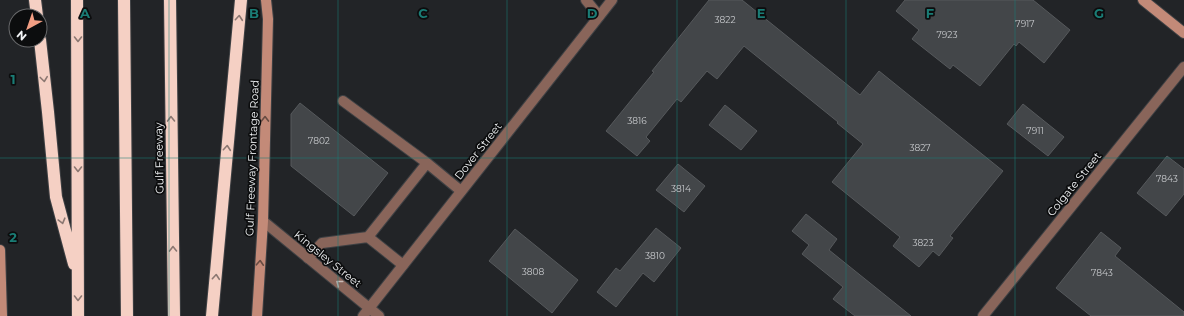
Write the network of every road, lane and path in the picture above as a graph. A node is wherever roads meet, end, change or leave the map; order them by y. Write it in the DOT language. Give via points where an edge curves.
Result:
graph roads {
  1 [pos="77,0"];
  2 [pos="124,0"];
  3 [pos="170,0"];
  4 [pos="241,0"];
  5 [pos="266,0"];
  6 [pos="586,0"];
  7 [pos="612,0"];
  8 [pos="1143,0"];
  9 [pos="599,16"];
  10 [pos="1184,33"];
  11 [pos="41,48"];
  12 [pos="1184,67"];
  13 [pos="343,101"];
  14 [pos="426,164"];
  15 [pos="461,191"];
  16 [pos="263,221"];
  17 [pos="368,237"];
  18 [pos="0,250"];
  19 [pos="308,258"];
  20 [pos="402,265"];
  21 [pos="78,279"];
  22 [pos="366,312"];
  23 [pos="2,316"];
  24 [pos="78,316"];
  25 [pos="127,316"];
  26 [pos="174,316"];
  27 [pos="212,316"];
  28 [pos="257,316"];
  29 [pos="379,316"];
  30 [pos="983,316"];
  1 -- 21 [label="highway, one-way"];
  2 -- 25 [label="highway"];
  26 -- 3 [label="highway, Gulf Freeway, one-way"];
  27 -- 4 [label="highway, one-way"];
  16 -- 5 [label="main road, Gulf Freeway Frontage Road, one-way" via="268,19"];
  6 -- 9 [label="street"];
  7 -- 9 [label="street, Dover Street"];
  8 -- 10 [label="main road"];
  9 -- 15 [label="street, Dover Street"];
  11 -- 21 [label="highway, one-way" via="56,198"];
  12 -- 30 [label="street, Colgate Street"];
  13 -- 14 [label="street"];
  14 -- 15 [label="street"];
  14 -- 17 [label="street"];
  15 -- 20 [label="street, Dover Street"];
  16 -- 19 [label="street, Kingsley Street"];
  28 -- 16 [label="main road, Gulf Freeway Frontage Road, one-way"];
  17 -- 19 [label="street" via="322,243"];
  17 -- 20 [label="street"];
  18 -- 23 [label="main road"];
  22 -- 19 [label="street, Kingsley Street, one-way"];
  20 -- 22 [label="street, Dover Street"];
  21 -- 24 [label="highway, one-way"];
  22 -- 29 [label="street, Kingsley Street"];
}
